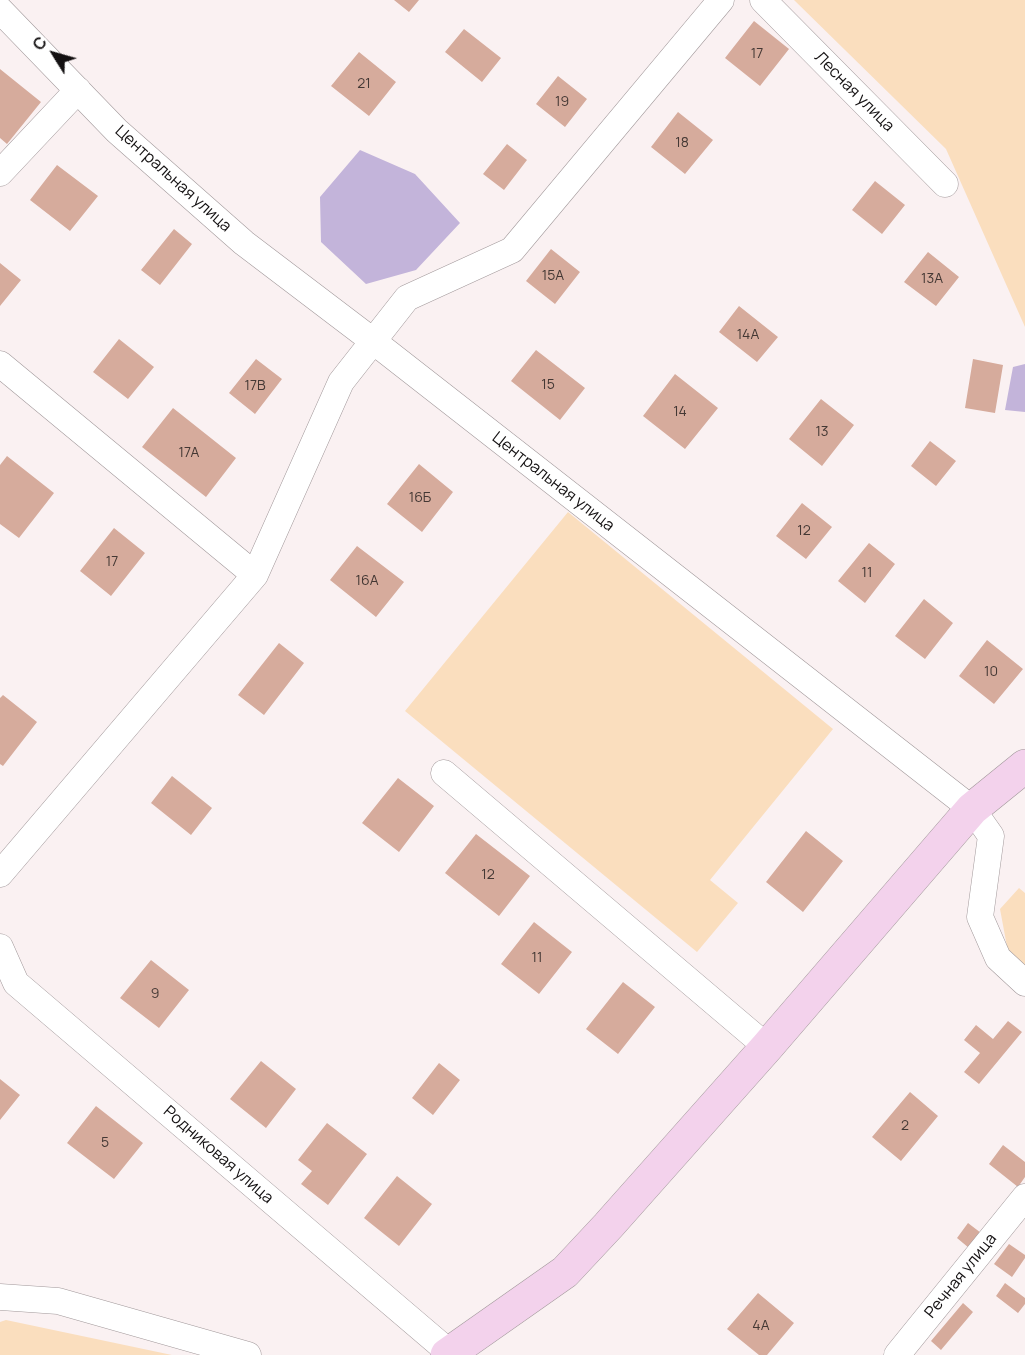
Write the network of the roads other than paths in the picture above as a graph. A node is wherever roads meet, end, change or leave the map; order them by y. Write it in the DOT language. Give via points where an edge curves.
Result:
graph roads {
  1 [pos="721,0"];
  2 [pos="763,0"];
  3 [pos="0,10"];
  4 [pos="78,90"];
  5 [pos="0,173"];
  6 [pos="945,184"];
  7 [pos="373,341"];
  8 [pos="0,364"];
  9 [pos="255,575"];
  10 [pos="1025,766"];
  11 [pos="444,773"];
  12 [pos="972,809"];
  13 [pos="0,874"];
  14 [pos="0,947"];
  15 [pos="1025,982"];
  16 [pos="767,1047"];
  17 [pos="1025,1197"];
  18 [pos="0,1297"];
  19 [pos="448,1354"];
  20 [pos="248,1355"];
  21 [pos="897,1355"];
  1 -- 7 [label="street" via="512,250 407,298"];
  2 -- 6 [label="street, Лесная улица"];
  3 -- 4 [label="street, Центральная улица"];
  4 -- 5 [label="street"];
  4 -- 7 [label="street, Центральная улица" via="117,131 244,243"];
  7 -- 9 [label="street" via="340,382"];
  7 -- 12 [label="street, Центральная улица"];
  8 -- 9 [label="street"];
  9 -- 13 [label="street"];
  10 -- 12 [label="main road"];
  11 -- 16 [label="street"];
  12 -- 15 [label="street, Центральная улица" via="991,836 980,916 998,958"];
  12 -- 16 [label="main road"];
  14 -- 19 [label="street, Родниковая улица" via="16,983"];
  16 -- 19 [label="main road" via="565,1272"];
  17 -- 21 [label="street, Речная улица"];
  18 -- 20 [label="street" via="58,1301"];
}
